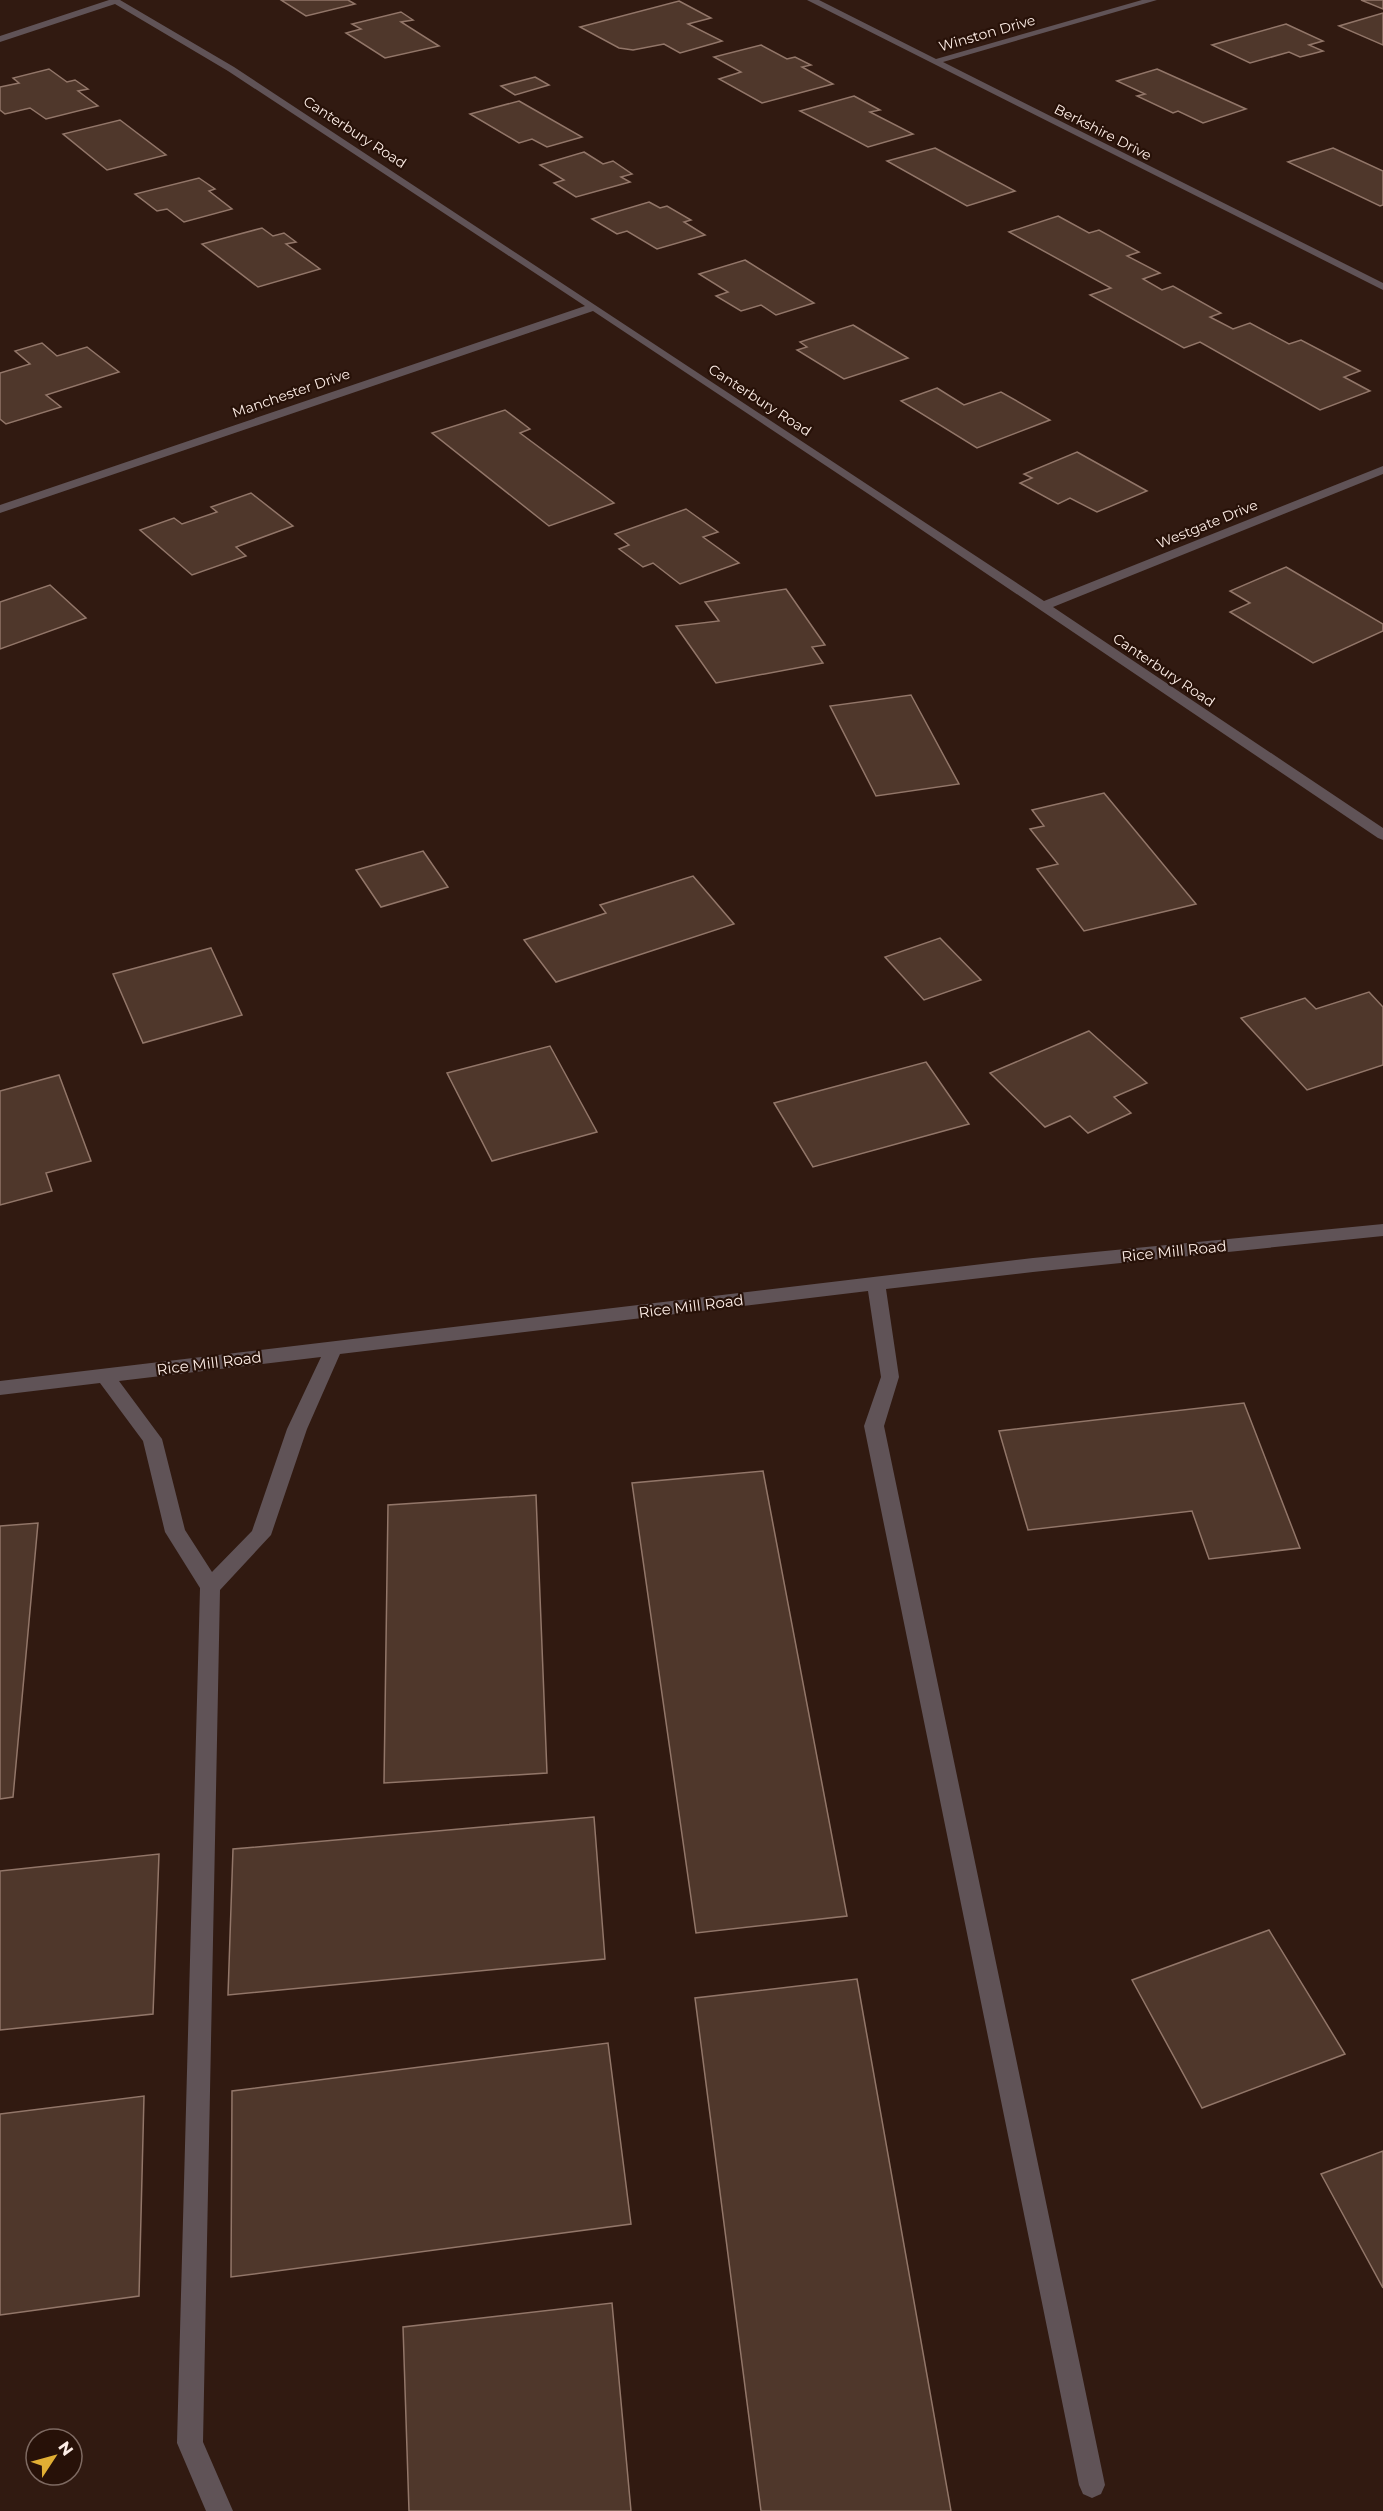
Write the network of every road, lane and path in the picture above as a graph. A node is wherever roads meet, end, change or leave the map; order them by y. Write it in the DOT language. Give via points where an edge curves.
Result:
graph roads {
  1 [pos="115,0"];
  2 [pos="812,0"];
  3 [pos="1152,0"];
  4 [pos="0,39"];
  5 [pos="934,62"];
  6 [pos="1383,287"];
  7 [pos="592,308"];
  8 [pos="1383,470"];
  9 [pos="0,509"];
  10 [pos="1042,606"];
  11 [pos="1383,835"];
  12 [pos="1383,1230"];
  13 [pos="876,1283"];
  14 [pos="334,1348"];
  15 [pos="104,1376"];
  16 [pos="0,1388"];
  17 [pos="210,1587"];
  18 [pos="1092,2485"];
  19 [pos="220,2511"];
  1 -- 4 [label="street"];
  1 -- 7 [label="street, Canterbury Road" via="231,69"];
  2 -- 5 [label="street, Berkshire Drive"];
  3 -- 5 [label="street, Winston Drive"];
  5 -- 6 [label="street, Berkshire Drive"];
  7 -- 9 [label="street, Manchester Drive"];
  7 -- 10 [label="street, Canterbury Road"];
  8 -- 10 [label="street, Westgate Drive"];
  10 -- 11 [label="street, Canterbury Road"];
  12 -- 13 [label="street, Rice Mill Road"];
  13 -- 14 [label="street, Rice Mill Road"];
  13 -- 18 [label="street" via="890,1377 874,1426"];
  14 -- 15 [label="street, Rice Mill Road"];
  14 -- 17 [label="street" via="297,1429 261,1535"];
  15 -- 16 [label="street, Rice Mill Road"];
  15 -- 17 [label="street" via="152,1439 175,1532"];
  17 -- 19 [label="street" via="190,2443"];
}
